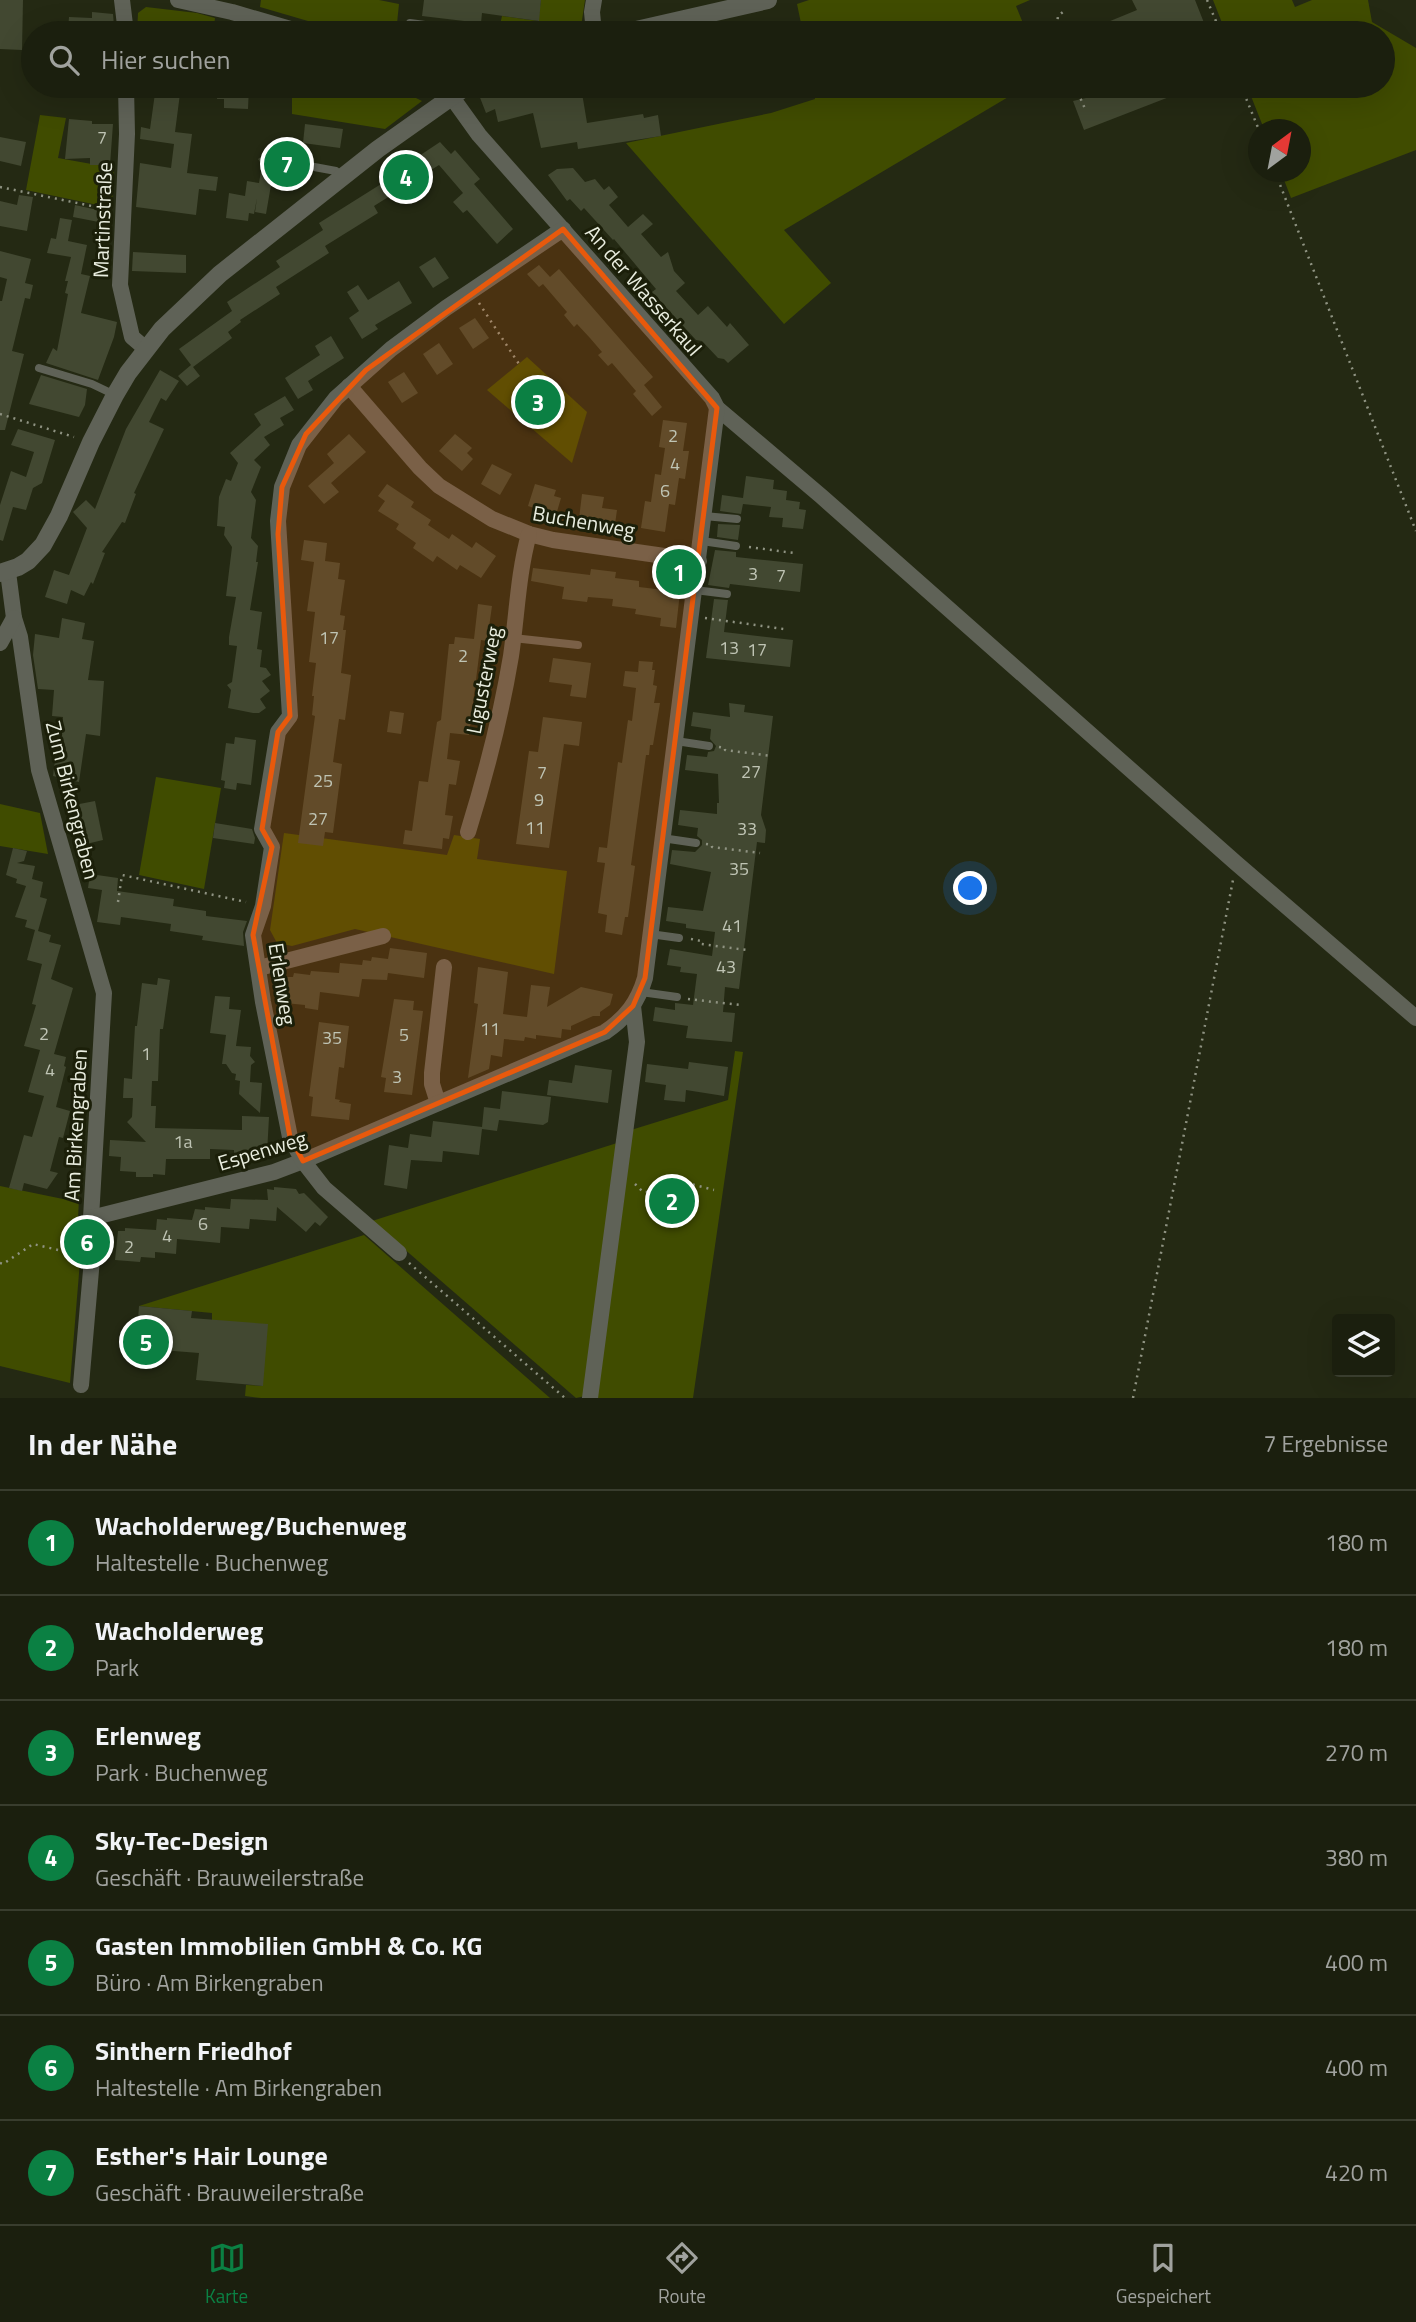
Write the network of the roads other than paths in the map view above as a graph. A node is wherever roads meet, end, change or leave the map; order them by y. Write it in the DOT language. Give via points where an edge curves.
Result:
graph roads {
  1 [pos="122,0"];
  2 [pos="178,0"];
  3 [pos="594,0"];
  4 [pos="768,0"];
  5 [pos="125,21"];
  6 [pos="263,21"];
  7 [pos="593,21"];
  8 [pos="676,21"];
  9 [pos="127,98"];
  10 [pos="447,98"];
  11 [pos="463,98"];
  12 [pos="298,164"];
  13 [pos="342,178"];
  14 [pos="563,229"];
  15 [pos="146,349"];
  16 [pos="39,368"];
  17 [pos="349,386"];
  18 [pos="115,395"];
  19 [pos="717,408"];
  20 [pos="704,516"];
  21 [pos="737,519"];
  22 [pos="529,534"];
  23 [pos="702,541"];
  24 [pos="736,546"];
  25 [pos="699,561"];
  26 [pos="4,573"];
  27 [pos="695,590"];
  28 [pos="727,594"];
  29 [pos="14,618"];
  30 [pos="513,638"];
  31 [pos="0,643"];
  32 [pos="578,645"];
  33 [pos="676,741"];
  34 [pos="709,746"];
  35 [pos="468,832"];
  36 [pos="662,838"];
  37 [pos="696,843"];
  38 [pos="650,934"];
  39 [pos="383,936"];
  40 [pos="678,937"];
  41 [pos="444,967"];
  42 [pos="259,968"];
  43 [pos="104,993"];
  44 [pos="677,997"];
  45 [pos="637,999"];
  46 [pos="1416,1018"];
  47 [pos="438,1103"];
  48 [pos="303,1161"];
  49 [pos="91,1218"];
  50 [pos="399,1254"];
  51 [pos="81,1385"];
  52 [pos="590,1398"];
  1 -- 5 [label="street"];
  2 -- 6 [label="street"];
  3 -- 7 [label="street"];
  4 -- 8 [label="street"];
  9 -- 15 [label="street, Martinstraße" via="120,285 132,337"];
  10 -- 13 [label="street"];
  11 -- 14 [label="street, An der Wasserkaul" via="479,135"];
  12 -- 13 [label="lane" via="336,171"];
  13 -- 15 [label="street" via="210,282"];
  14 -- 17 [label="street, Erlenweg" via="418,328"];
  14 -- 19 [label="street, An der Wasserkaul"];
  15 -- 18 [label="street"];
  16 -- 18 [label="lane"];
  17 -- 22 [label="street, Buchenweg" via="439,486 472,509"];
  17 -- 42 [label="street, Erlenweg" via="306,434 282,486 278,534 290,716 278,732 262,830 272,847 263,906 253,934"];
  18 -- 26 [label="street" via="43,545 28,561"];
  19 -- 20 [label="street"];
  19 -- 46 [label="street, An der Wasserkaul"];
  20 -- 21 [label="lane"];
  20 -- 23 [label="street"];
  22 -- 25 [label="street, Buchenweg"];
  22 -- 30 [label="street, Ligusterweg"];
  23 -- 24 [label="lane"];
  23 -- 25 [label="street"];
  25 -- 27 [label="street"];
  26 -- 29 [label="street, Zum Birkengraben"];
  27 -- 28 [label="lane"];
  27 -- 33 [label="street"];
  29 -- 31 [label="street"];
  29 -- 43 [label="street, Zum Birkengraben" via="39,770"];
  30 -- 32 [label="lane"];
  30 -- 35 [label="street, Ligusterweg" via="488,767"];
  33 -- 34 [label="lane"];
  33 -- 36 [label="street"];
  36 -- 37 [label="lane"];
  36 -- 38 [label="street"];
  38 -- 40 [label="lane"];
  38 -- 45 [label="street"];
  39 -- 42 [label="street"];
  41 -- 47 [label="street" via="432,1073"];
  42 -- 48 [label="street, Erlenweg" via="290,1137"];
  43 -- 49 [label="street, Am Birkengraben"];
  44 -- 45 [label="lane"];
  45 -- 47 [label="street, Espenweg" via="605,1032"];
  45 -- 52 [label="street" via="637,1042"];
  47 -- 48 [label="street, Espenweg"];
  48 -- 49 [label="street, Espenweg"];
  48 -- 50 [label="street, Erlenweg" via="324,1188"];
  49 -- 51 [label="street, Am Birkengraben"];
}
